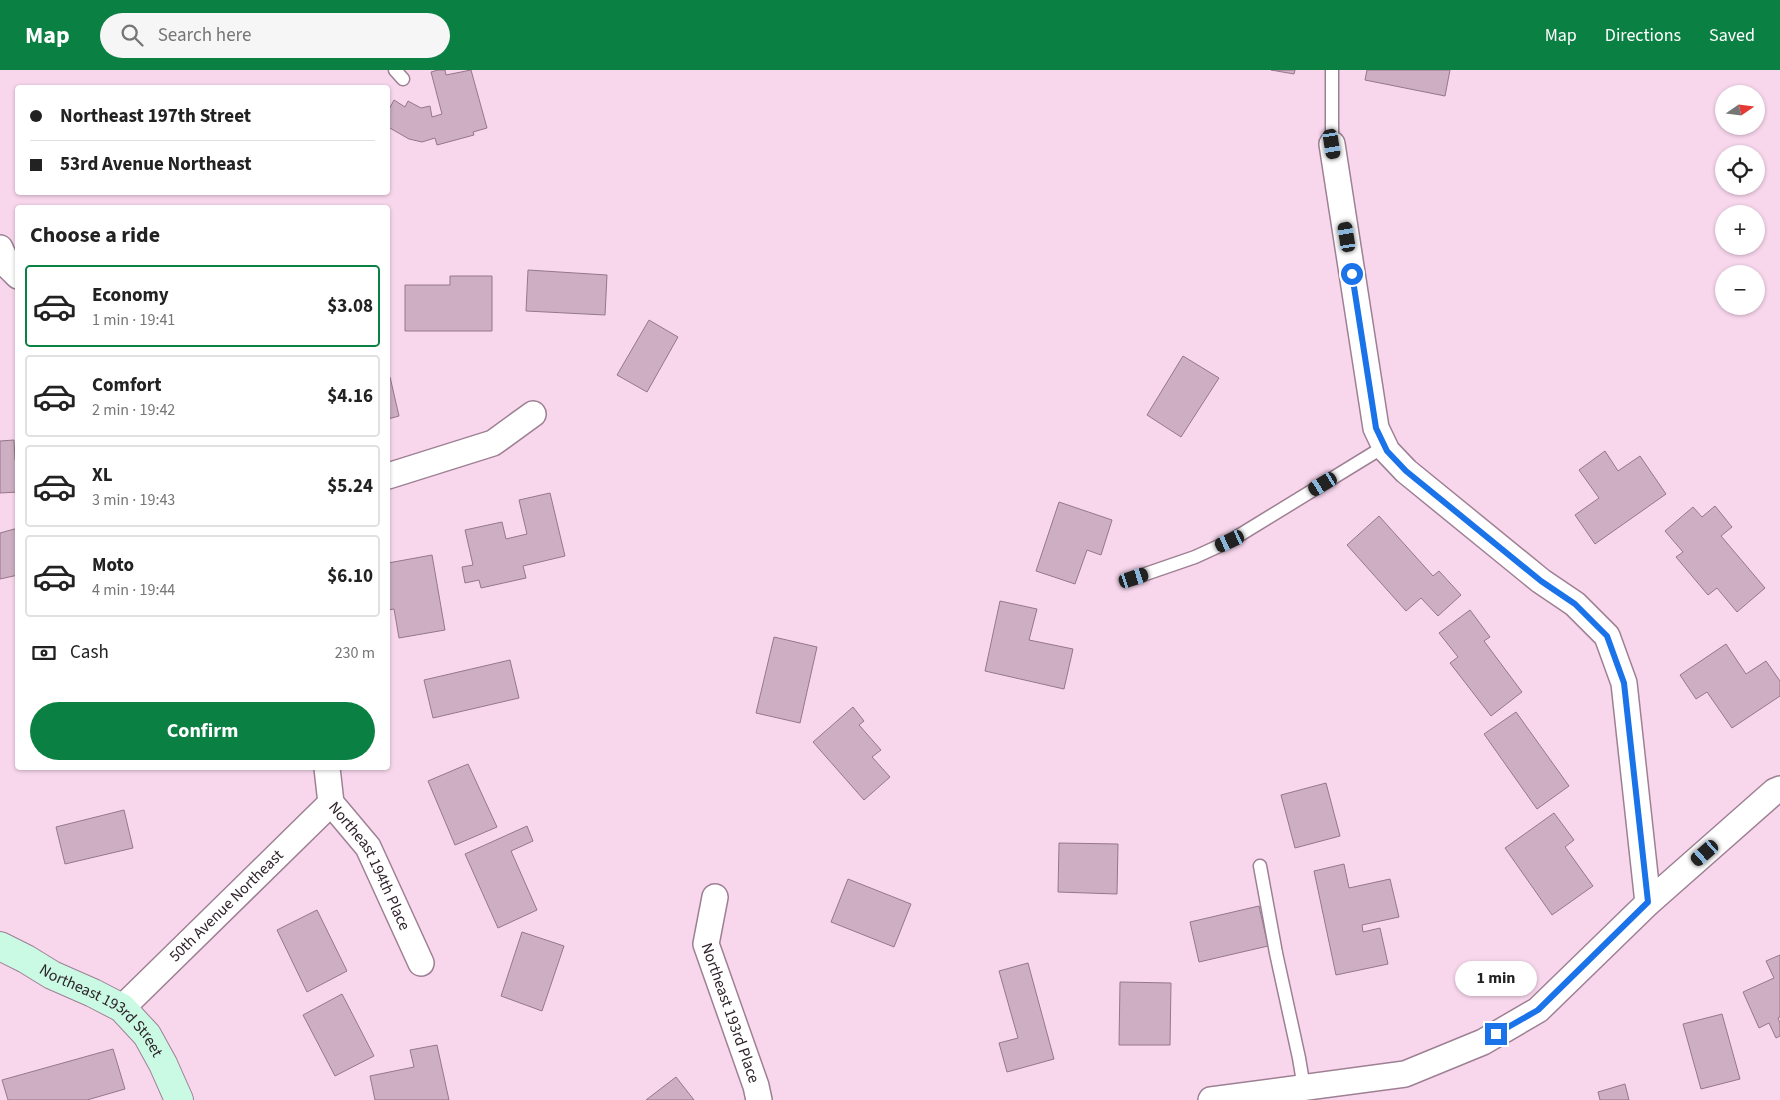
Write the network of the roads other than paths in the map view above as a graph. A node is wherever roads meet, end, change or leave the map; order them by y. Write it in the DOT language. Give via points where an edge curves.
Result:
graph roads {
  1 [pos="1332,70"];
  2 [pos="1332,144"];
  3 [pos="0,248"];
  4 [pos="15,273"];
  5 [pos="532,414"];
  6 [pos="1385,446"];
  7 [pos="390,475"];
  8 [pos="1134,578"];
  9 [pos="327,770"];
  10 [pos="1780,789"];
  11 [pos="330,803"];
  12 [pos="1260,866"];
  13 [pos="715,897"];
  14 [pos="1648,902"];
  15 [pos="0,946"];
  16 [pos="421,963"];
  17 [pos="122,1008"];
  18 [pos="1304,1088"];
  19 [pos="178,1100"];
  20 [pos="758,1100"];
  21 [pos="1211,1100"];
  1 -- 2 [label="lane"];
  2 -- 6 [label="street" via="1376,428"];
  3 -- 4 [label="street"];
  5 -- 7 [label="street" via="493,443"];
  6 -- 8 [label="lane" via="1230,541"];
  6 -- 14 [label="street" via="1406,471 1541,581 1575,604 1607,636 1624,683"];
  9 -- 11 [label="street, Northeast 194th Place"];
  10 -- 14 [label="street"];
  11 -- 16 [label="street, Northeast 194th Place" via="368,847"];
  11 -- 17 [label="street, 50th Avenue Northeast"];
  12 -- 18 [label="lane"];
  13 -- 20 [label="street, Northeast 193rd Place" via="706,944 756,1086"];
  14 -- 18 [label="street" via="1538,1010 1483,1042 1405,1074"];
  15 -- 17 [label="street, Northeast 193rd Street"];
  17 -- 19 [label="street, Northeast 193rd Street" via="147,1035"];
  18 -- 21 [label="street"];
}
